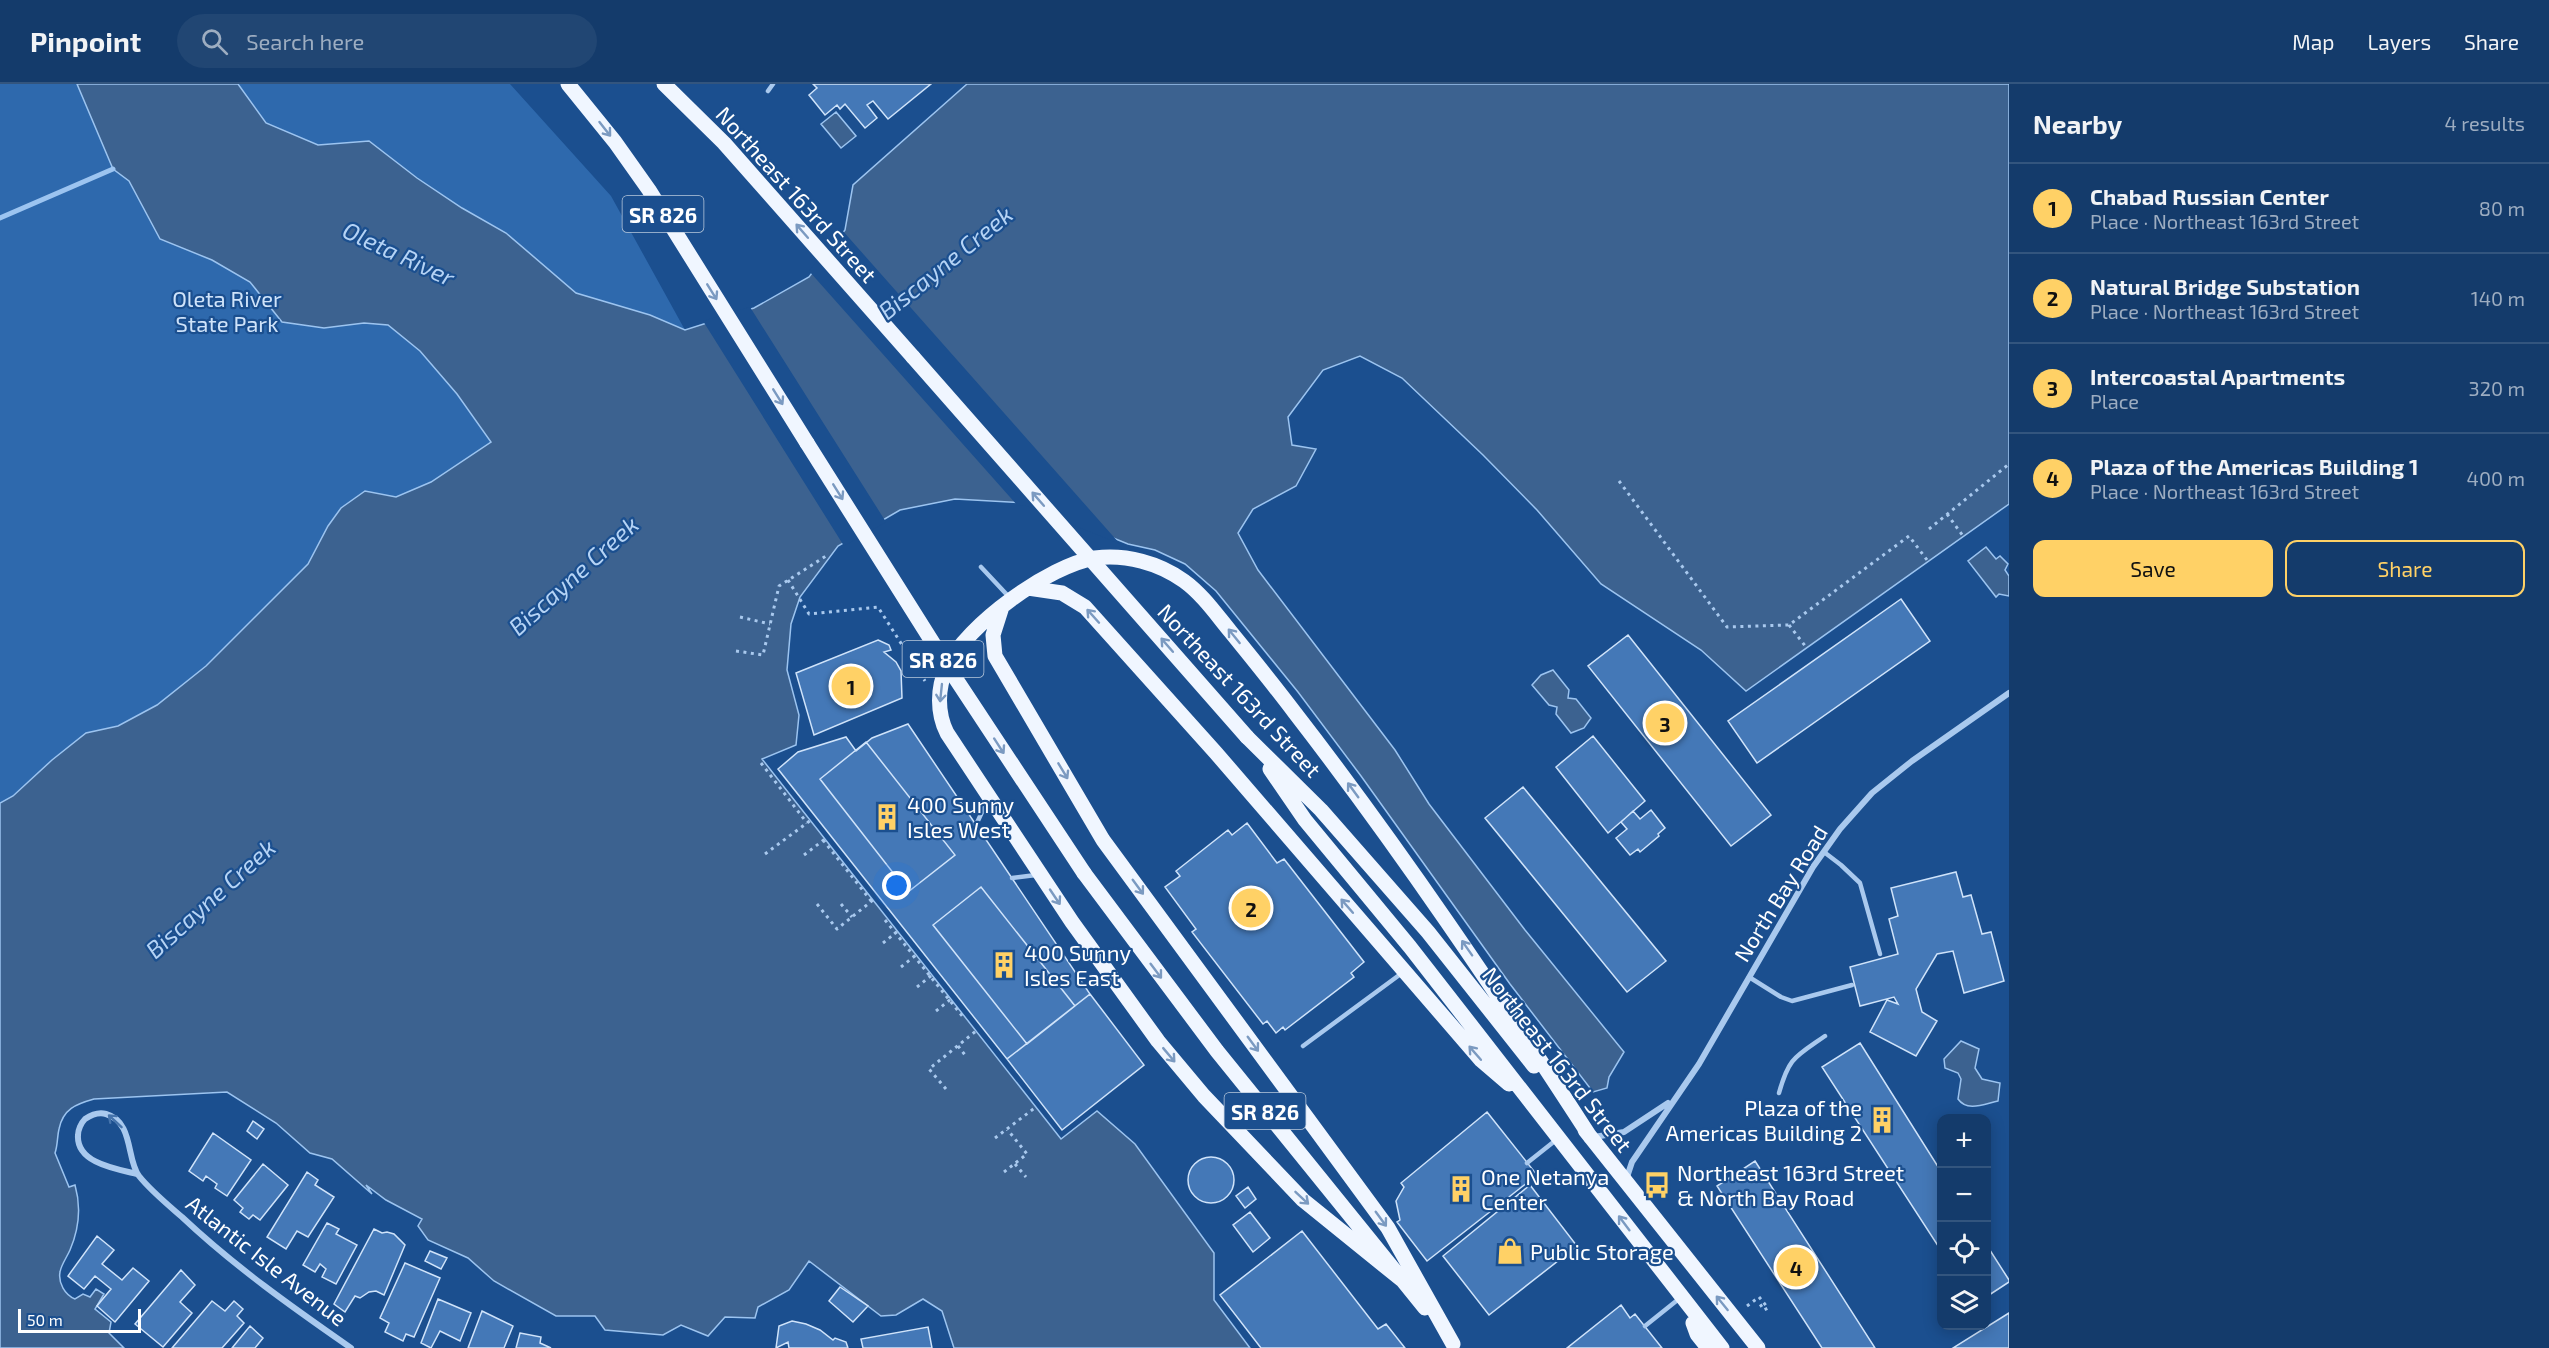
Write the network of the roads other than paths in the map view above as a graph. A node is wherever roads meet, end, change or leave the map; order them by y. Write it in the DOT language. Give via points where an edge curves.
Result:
graph roads {
  1 [pos="568,84"];
  2 [pos="664,84"];
  3 [pos="773,84"];
  4 [pos="768,91"];
  5 [pos="981,567"];
  6 [pos="1028,588"];
  7 [pos="1007,603"];
  8 [pos="2009,693"];
  9 [pos="1247,736"];
  10 [pos="988,799"];
  11 [pos="976,825"];
  12 [pos="1824,852"];
  13 [pos="1040,874"];
  14 [pos="1012,878"];
  15 [pos="1880,954"];
  16 [pos="1404,971"];
  17 [pos="1749,977"];
  18 [pos="1852,985"];
  19 [pos="1825,1036"];
  20 [pos="1304,1046"];
  21 [pos="1779,1094"];
  22 [pos="1673,1100"];
  23 [pos="1534,1106"];
  24 [pos="1559,1138"];
  25 [pos="1591,1138"];
  26 [pos="1527,1163"];
  27 [pos="137,1174"];
  28 [pos="1626,1181"];
  29 [pos="1402,1280"];
  30 [pos="1683,1301"];
  31 [pos="1645,1326"];
  32 [pos="1455,1346"];
  33 [pos="351,1348"];
  34 [pos="1708,1348"];
  35 [pos="1722,1348"];
  36 [pos="1758,1348"];
  1 -- 29 [label="main road, SR 826, one-way, bridge" via="649,190 1065,846 1217,1051"];
  9 -- 2 [label="main road, Northeast 163rd Street, one-way, bridge" via="724,143"];
  3 -- 4 [label="lane"];
  5 -- 7 [label="lane"];
  6 -- 7 [label="main road"];
  16 -- 6 [label="main road, one-way" via="1085,607 1062,593"];
  25 -- 6 [label="main road, one-way" via="1487,978 1399,853 1204,599 1169,572 1121,558 1082,561"];
  7 -- 10 [label="main road, one-way" via="953,656 943,677 940,700 947,733"];
  7 -- 32 [label="main road, one-way" via="993,634 995,656 1103,840 1388,1228"];
  8 -- 12 [label="street, North Bay Road" via="1872,793"];
  9 -- 23 [label="main road" via="1305,820"];
  9 -- 25 [label="main road, Northeast 163rd Street" via="1321,810 1428,932"];
  10 -- 11 [label="lane"];
  10 -- 13 [label="main road"];
  12 -- 15 [label="lane" via="1860,883"];
  12 -- 17 [label="street, North Bay Road"];
  13 -- 14 [label="lane"];
  13 -- 29 [label="main road, one-way" via="1133,1010 1204,1096 1303,1200"];
  16 -- 20 [label="lane"];
  23 -- 16 [label="main road, one-way" via="1481,1060"];
  17 -- 18 [label="lane" via="1792,1001"];
  17 -- 22 [label="street, North Bay Road" via="1699,1064"];
  19 -- 21 [label="lane" via="1792,1059"];
  22 -- 25 [label="street, North Bay Road" via="1624,1132"];
  22 -- 28 [label="street, North Bay Road" via="1632,1162"];
  23 -- 24 [label="main road"];
  24 -- 26 [label="lane"];
  30 -- 24 [label="main road, one-way"];
  25 -- 28 [label="main road, Northeast 163rd Street"];
  27 -- 27 [label="street, Atlantic Isle Avenue, one-way" via="119,1122 101,1113 83,1120 78,1132 81,1151 90,1159"];
  27 -- 33 [label="street, Atlantic Isle Avenue" via="214,1247"];
  36 -- 28 [label="main road, Northeast 163rd Street, one-way"];
  29 -- 32 [label="main road, SR 826"];
  30 -- 31 [label="lane"];
  30 -- 34 [label="main road" via="1697,1334"];
  30 -- 35 [label="main road"];
}
